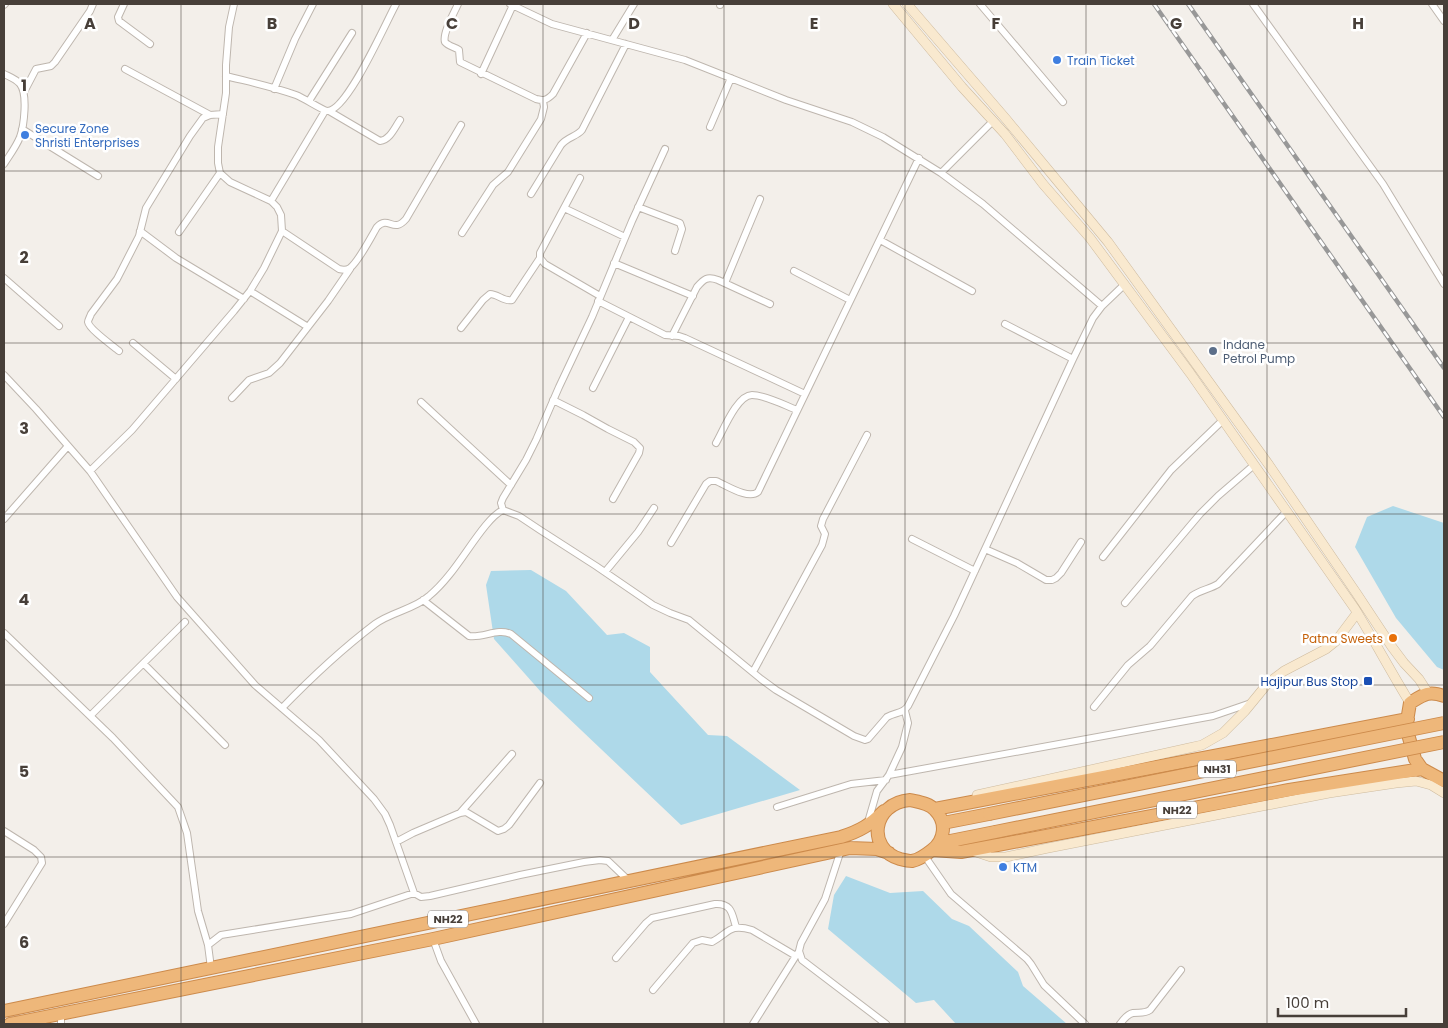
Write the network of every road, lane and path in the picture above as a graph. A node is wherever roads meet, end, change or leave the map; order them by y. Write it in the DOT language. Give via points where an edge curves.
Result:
graph roads {
  1 [pos="93,4"];
  2 [pos="124,4"];
  3 [pos="234,4"];
  4 [pos="313,4"];
  5 [pos="396,4"];
  6 [pos="458,4"];
  7 [pos="511,4"];
  8 [pos="634,4"];
  9 [pos="893,4"];
  10 [pos="906,4"];
  11 [pos="980,4"];
  12 [pos="1264,4"];
  13 [pos="1432,4"];
  14 [pos="1255,6"];
  15 [pos="1444,21"];
  16 [pos="352,33"];
  17 [pos="587,33"];
  18 [pos="612,40"];
  19 [pos="150,44"];
  20 [pos="626,44"];
  21 [pos="125,68"];
  22 [pos="4,74"];
  23 [pos="481,74"];
  24 [pos="226,76"];
  25 [pos="731,78"];
  26 [pos="274,89"];
  27 [pos="24,92"];
  28 [pos="309,101"];
  29 [pos="543,101"];
  30 [pos="1063,102"];
  31 [pos="327,111"];
  32 [pos="224,114"];
  33 [pos="210,115"];
  34 [pos="400,120"];
  35 [pos="993,121"];
  36 [pos="461,124"];
  37 [pos="710,127"];
  38 [pos="22,129"];
  39 [pos="666,149"];
  40 [pos="919,158"];
  41 [pos="4,164"];
  42 [pos="220,173"];
  43 [pos="941,173"];
  44 [pos="98,176"];
  45 [pos="580,178"];
  46 [pos="531,194"];
  47 [pos="760,199"];
  48 [pos="271,201"];
  49 [pos="638,207"];
  50 [pos="564,208"];
  51 [pos="140,231"];
  52 [pos="282,231"];
  53 [pos="179,232"];
  54 [pos="462,234"];
  55 [pos="625,237"];
  56 [pos="880,240"];
  57 [pos="675,251"];
  58 [pos="540,258"];
  59 [pos="614,263"];
  60 [pos="350,269"];
  61 [pos="794,271"];
  62 [pos="4,278"];
  63 [pos="724,283"];
  64 [pos="1125,284"];
  65 [pos="1444,284"];
  66 [pos="250,290"];
  67 [pos="972,291"];
  68 [pos="693,296"];
  69 [pos="244,299"];
  70 [pos="599,299"];
  71 [pos="850,300"];
  72 [pos="770,304"];
  73 [pos="1102,306"];
  74 [pos="629,317"];
  75 [pos="1006,324"];
  76 [pos="59,326"];
  77 [pos="308,327"];
  78 [pos="461,328"];
  79 [pos="672,336"];
  80 [pos="133,344"];
  81 [pos="1182,344"];
  82 [pos="1173,349"];
  83 [pos="119,351"];
  84 [pos="1072,359"];
  85 [pos="4,375"];
  86 [pos="176,379"];
  87 [pos="593,388"];
  88 [pos="804,394"];
  89 [pos="232,398"];
  90 [pos="553,400"];
  91 [pos="421,402"];
  92 [pos="797,410"];
  93 [pos="1222,420"];
  94 [pos="867,435"];
  95 [pos="716,443"];
  96 [pos="68,446"];
  97 [pos="1254,465"];
  98 [pos="90,472"];
  99 [pos="511,485"];
  100 [pos="613,499"];
  101 [pos="654,508"];
  102 [pos="503,510"];
  103 [pos="1286,512"];
  104 [pos="4,519"];
  105 [pos="912,539"];
  106 [pos="1081,542"];
  107 [pos="671,543"];
  108 [pos="985,549"];
  109 [pos="1103,557"];
  110 [pos="975,571"];
  111 [pos="605,572"];
  112 [pos="423,600"];
  113 [pos="1125,604"];
  114 [pos="1357,614"];
  115 [pos="185,622"];
  116 [pos="4,633"];
  117 [pos="144,664"];
  118 [pos="753,672"];
  119 [pos="1428,693"];
  120 [pos="1444,696"];
  121 [pos="589,698"];
  122 [pos="1251,703"];
  123 [pos="1410,703"];
  124 [pos="1094,707"];
  125 [pos="282,708"];
  126 [pos="905,711"];
  127 [pos="90,716"];
  128 [pos="1408,719"];
  129 [pos="1444,723"];
  130 [pos="1444,742"];
  131 [pos="225,745"];
  132 [pos="512,754"];
  133 [pos="1433,772"];
  134 [pos="887,778"];
  135 [pos="1444,781"];
  136 [pos="540,783"];
  137 [pos="1444,793"];
  138 [pos="952,806"];
  139 [pos="777,807"];
  140 [pos="935,809"];
  141 [pos="884,810"];
  142 [pos="460,813"];
  143 [pos="943,823"];
  144 [pos="867,826"];
  145 [pos="4,831"];
  146 [pos="396,842"];
  147 [pos="932,849"];
  148 [pos="841,850"];
  149 [pos="969,850"];
  150 [pos="889,854"];
  151 [pos="630,881"];
  152 [pos="414,893"];
  153 [pos="4,924"];
  154 [pos="736,927"];
  155 [pos="433,940"];
  156 [pos="208,945"];
  157 [pos="798,953"];
  158 [pos="616,958"];
  159 [pos="211,968"];
  160 [pos="1181,970"];
  161 [pos="653,990"];
  162 [pos="4,1011"];
  163 [pos="61,1019"];
  164 [pos="10,1024"];
  165 [pos="476,1024"];
  166 [pos="752,1024"];
  167 [pos="886,1024"];
  168 [pos="1085,1024"];
  169 [pos="1120,1024"];
  1 -- 27 [label="street" via="55,62 36,69"];
  2 -- 19 [label="street" via="119,20"];
  3 -- 24 [label="street" via="228,27"];
  4 -- 26 [label="street"];
  5 -- 31 [label="street" via="365,66 336,109"];
  6 -- 23 [label="street" via="446,33 446,42 458,50 460,62"];
  7 -- 17 [label="street" via="552,24"];
  7 -- 23 [label="street"];
  8 -- 18 [label="street"];
  9 -- 35 [label="main road"];
  10 -- 81 [label="main road" via="1108,242"];
  11 -- 30 [label="street"];
  12 -- 14 [label="street"];
  13 -- 15 [label="street"];
  14 -- 65 [label="street" via="1384,184"];
  16 -- 28 [label="street"];
  17 -- 18 [label="street"];
  17 -- 29 [label="street" via="553,94"];
  18 -- 20 [label="street"];
  20 -- 25 [label="street" via="685,60"];
  20 -- 46 [label="street" via="582,130 564,140"];
  21 -- 33 [label="street"];
  22 -- 27 [label="street" via="15,79"];
  23 -- 29 [label="street"];
  24 -- 26 [label="street"];
  24 -- 32 [label="street"];
  25 -- 37 [label="street"];
  25 -- 40 [label="street" via="852,122"];
  26 -- 28 [label="street"];
  27 -- 38 [label="street"];
  28 -- 31 [label="street"];
  29 -- 54 [label="street" via="541,119 508,172 493,185"];
  31 -- 34 [label="street" via="380,141 388,138"];
  31 -- 48 [label="street"];
  32 -- 33 [label="street"];
  32 -- 42 [label="street" via="218,147"];
  33 -- 51 [label="street" via="200,122 151,198"];
  35 -- 43 [label="street"];
  35 -- 64 [label="main road"];
  36 -- 60 [label="street" via="406,219 397,226 381,222"];
  38 -- 41 [label="street"];
  38 -- 44 [label="street"];
  39 -- 49 [label="street"];
  40 -- 43 [label="street"];
  40 -- 56 [label="street"];
  42 -- 48 [label="street" via="230,182"];
  42 -- 53 [label="street"];
  43 -- 73 [label="street" via="983,204"];
  45 -- 50 [label="street"];
  47 -- 63 [label="street"];
  48 -- 52 [label="street" via="281,215"];
  49 -- 55 [label="street"];
  49 -- 57 [label="street" via="680,223 682,229"];
  50 -- 55 [label="street"];
  50 -- 58 [label="street"];
  51 -- 69 [label="street" via="176,258"];
  51 -- 83 [label="street" via="117,279 88,321"];
  52 -- 60 [label="street" via="339,269"];
  52 -- 66 [label="street"];
  55 -- 59 [label="street"];
  56 -- 67 [label="street"];
  56 -- 71 [label="street"];
  58 -- 70 [label="street"];
  58 -- 78 [label="street" via="512,300 490,294"];
  59 -- 68 [label="street"];
  59 -- 70 [label="street"];
  60 -- 77 [label="street"];
  61 -- 71 [label="street"];
  62 -- 76 [label="street"];
  63 -- 68 [label="street" via="707,278"];
  63 -- 72 [label="street"];
  64 -- 73 [label="street"];
  64 -- 82 [label="main road"];
  66 -- 69 [label="street"];
  66 -- 77 [label="street"];
  68 -- 79 [label="street"];
  69 -- 86 [label="street"];
  70 -- 74 [label="street"];
  70 -- 90 [label="street"];
  71 -- 88 [label="street"];
  73 -- 84 [label="street"];
  74 -- 79 [label="street"];
  74 -- 87 [label="street"];
  75 -- 84 [label="street"];
  77 -- 89 [label="street" via="274,370 249,380"];
  79 -- 88 [label="street" via="685,338"];
  80 -- 86 [label="street"];
  81 -- 82 [label="main road"];
  81 -- 119 [label="main road" via="1299,508 1392,647"];
  82 -- 93 [label="main road"];
  84 -- 108 [label="street"];
  85 -- 96 [label="street"];
  86 -- 98 [label="street"];
  88 -- 92 [label="street"];
  90 -- 99 [label="street"];
  90 -- 100 [label="street" via="628,438 640,448"];
  91 -- 99 [label="street"];
  92 -- 95 [label="street" via="757,396 747,396 738,402"];
  92 -- 107 [label="street" via="758,492 748,495 710,480"];
  93 -- 97 [label="main road"];
  93 -- 109 [label="street" via="1171,470"];
  94 -- 118 [label="street" via="823,519 821,526 825,534 822,545"];
  96 -- 98 [label="street"];
  96 -- 104 [label="street"];
  97 -- 103 [label="main road"];
  97 -- 113 [label="street" via="1200,514"];
  98 -- 125 [label="street" via="177,598 255,685"];
  99 -- 102 [label="street" via="501,503"];
  101 -- 111 [label="street"];
  102 -- 111 [label="street" via="518,516"];
  102 -- 112 [label="street" via="480,533 442,584"];
  103 -- 114 [label="main road"];
  103 -- 124 [label="street" via="1218,584 1192,596"];
  105 -- 110 [label="street"];
  106 -- 108 [label="street" via="1061,573 1052,580 1046,580"];
  108 -- 110 [label="street"];
  110 -- 126 [label="street"];
  111 -- 118 [label="street" via="653,605 689,620"];
  112 -- 121 [label="street" via="469,636 485,636 498,631 511,634"];
  112 -- 125 [label="street" via="376,624 314,676"];
  114 -- 122 [label="main road" via="1326,649 1284,671 1268,683"];
  114 -- 123 [label="main road"];
  115 -- 117 [label="street"];
  116 -- 127 [label="street"];
  117 -- 127 [label="street"];
  117 -- 131 [label="street"];
  118 -- 126 [label="street" via="776,690 859,739 868,739 888,717"];
  119 -- 120 [label="highway"];
  119 -- 123 [label="highway"];
  122 -- 134 [label="street" via="1213,716"];
  122 -- 138 [label="main road" via="1223,733 1202,744 978,795"];
  123 -- 128 [label="highway"];
  125 -- 146 [label="street" via="319,740 374,799"];
  126 -- 134 [label="street" via="908,723 902,747"];
  127 -- 156 [label="street" via="178,807 188,833 198,911"];
  128 -- 133 [label="highway" via="1406,727 1415,759"];
  128 -- 138 [label="highway"];
  129 -- 143 [label="highway, NH31, bridge"];
  130 -- 147 [label="highway, NH31, bridge" via="995,832"];
  132 -- 142 [label="street"];
  133 -- 135 [label="highway"];
  133 -- 149 [label="highway, NH22" via="1289,790"];
  134 -- 139 [label="street" via="851,784"];
  134 -- 144 [label="street" via="877,791"];
  136 -- 142 [label="street" via="504,829 498,831 466,812"];
  137 -- 149 [label="main road" via="1432,785 1416,781 1396,782 1006,857 990,857"];
  138 -- 140 [label="highway"];
  140 -- 141 [label="highway, NH22" via="910,800"];
  140 -- 143 [label="highway"];
  141 -- 144 [label="highway, NH22"];
  141 -- 150 [label="highway" via="877,832"];
  142 -- 146 [label="street"];
  143 -- 147 [label="highway" via="943,833"];
  144 -- 151 [label="highway, NH22" via="841,837"];
  145 -- 153 [label="street" via="34,850 41,857 42,864"];
  146 -- 152 [label="street"];
  147 -- 149 [label="highway, NH22" via="949,852"];
  147 -- 150 [label="highway, NH22" via="911,861"];
  147 -- 168 [label="street" via="951,894 1027,959 1044,985"];
  148 -- 150 [label="highway, NH22" via="877,848"];
  148 -- 155 [label="highway, NH22"];
  148 -- 157 [label="street" via="829,890"];
  151 -- 152 [label="street" via="608,862 600,860 430,896 420,897"];
  151 -- 159 [label="highway, NH22"];
  152 -- 156 [label="street" via="351,914 222,935"];
  154 -- 157 [label="street" via="752,930"];
  154 -- 158 [label="street" via="729,908 722,904 652,918"];
  154 -- 161 [label="street" via="712,942 702,940 693,943"];
  155 -- 163 [label="highway, NH22"];
  155 -- 165 [label="street"];
  156 -- 159 [label="street"];
  157 -- 166 [label="street"];
  157 -- 167 [label="street" via="812,969"];
  159 -- 162 [label="highway, NH22"];
  160 -- 169 [label="street" via="1150,1010 1132,1013"];
  163 -- 164 [label="highway, NH22"];
}
